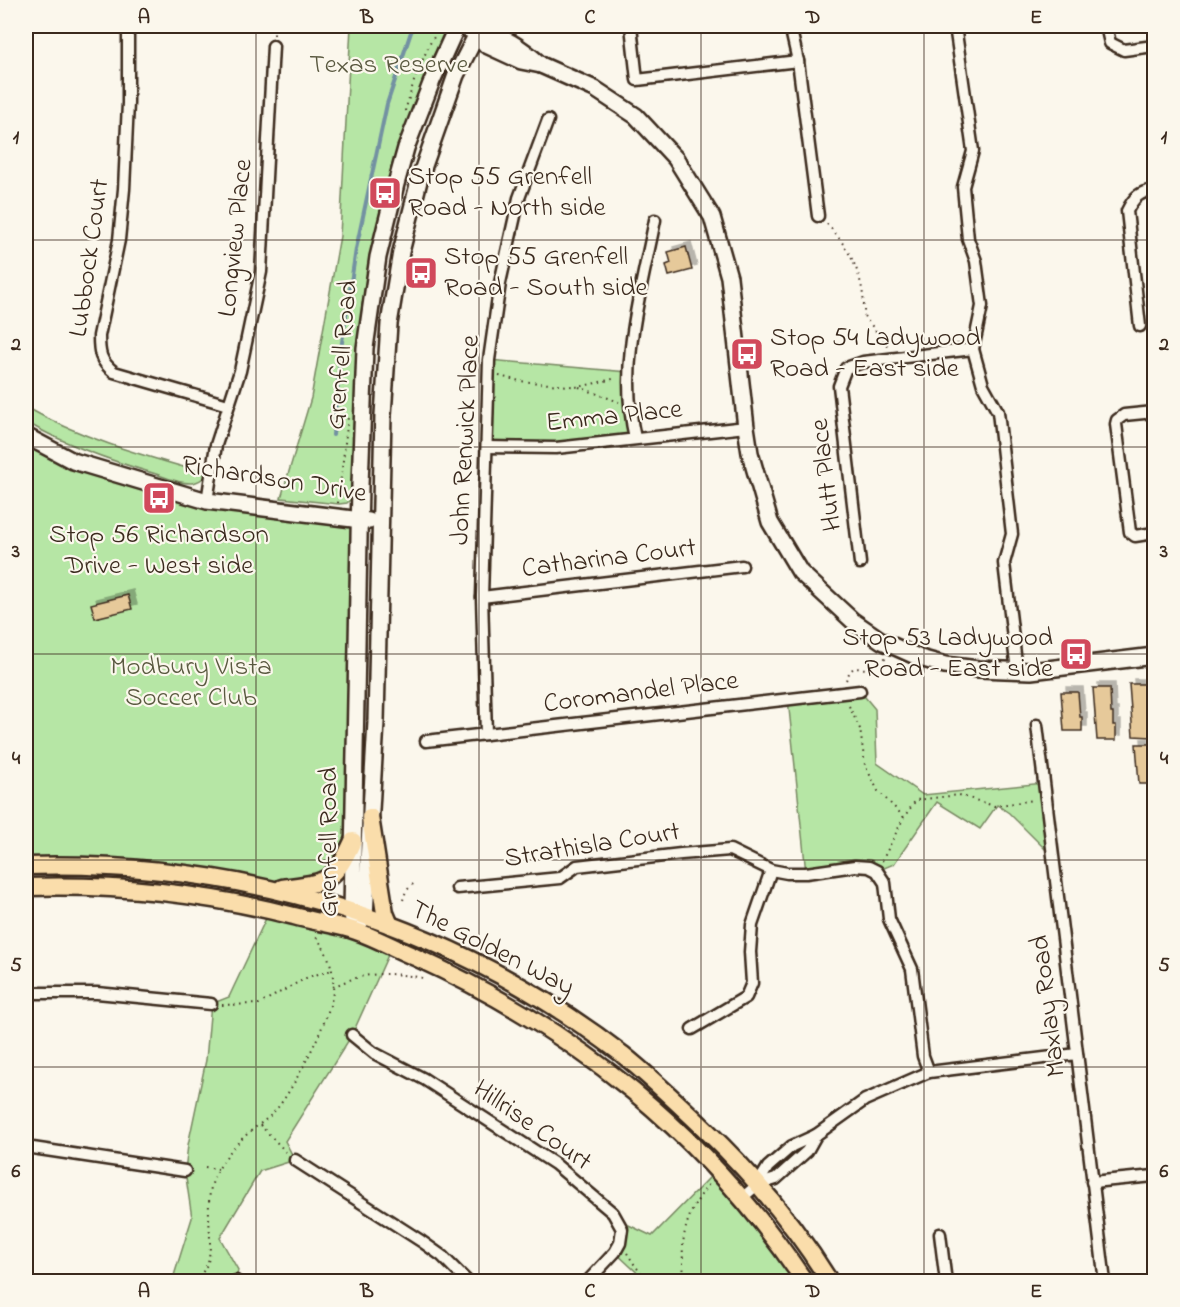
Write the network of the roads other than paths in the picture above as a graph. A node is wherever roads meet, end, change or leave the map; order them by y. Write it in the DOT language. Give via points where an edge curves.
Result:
graph roads {
  1 [pos="128,26"];
  2 [pos="459,26"];
  3 [pos="632,26"];
  4 [pos="790,26"];
  5 [pos="955,26"];
  6 [pos="1106,26"];
  7 [pos="479,29"];
  8 [pos="273,46"];
  9 [pos="1155,46"];
  10 [pos="798,61"];
  11 [pos="548,120"];
  12 [pos="1155,190"];
  13 [pos="818,216"];
  14 [pos="655,219"];
  15 [pos="1140,326"];
  16 [pos="973,349"];
  17 [pos="228,405"];
  18 [pos="1155,411"];
  19 [pos="746,427"];
  20 [pos="26,436"];
  21 [pos="636,438"];
  22 [pos="487,447"];
  23 [pos="207,501"];
  24 [pos="359,520"];
  25 [pos="380,522"];
  26 [pos="1155,533"];
  27 [pos="860,563"];
  28 [pos="742,566"];
  29 [pos="482,597"];
  30 [pos="1155,656"];
  31 [pos="1017,671"];
  32 [pos="860,691"];
  33 [pos="1037,725"];
  34 [pos="486,734"];
  35 [pos="426,741"];
  36 [pos="370,817"];
  37 [pos="353,841"];
  38 [pos="26,866"];
  39 [pos="771,870"];
  40 [pos="26,887"];
  41 [pos="457,888"];
  42 [pos="275,889"];
  43 [pos="358,914"];
  44 [pos="390,925"];
  45 [pos="354,930"];
  46 [pos="26,993"];
  47 [pos="211,1004"];
  48 [pos="692,1029"];
  49 [pos="352,1035"];
  50 [pos="1077,1054"];
  51 [pos="929,1072"];
  52 [pos="26,1147"];
  53 [pos="296,1160"];
  54 [pos="185,1171"];
  55 [pos="1155,1176"];
  56 [pos="1092,1182"];
  57 [pos="757,1185"];
  58 [pos="742,1198"];
  59 [pos="940,1234"];
  60 [pos="468,1281"];
  61 [pos="587,1281"];
  62 [pos="805,1281"];
  63 [pos="830,1281"];
  64 [pos="946,1281"];
  65 [pos="1105,1281"];
  1 -- 17 [label="street, Lubbock Court" via="124,189 99,352 104,364 114,372"];
  2 -- 7 [label="main road"];
  2 -- 24 [label="main road, Grenfell Road" via="406,148 378,257 365,348"];
  3 -- 10 [label="street" via="637,80"];
  4 -- 10 [label="street"];
  5 -- 16 [label="street" via="973,151 963,187 968,239 976,261 982,306"];
  6 -- 9 [label="street" via="1110,43 1124,50"];
  7 -- 19 [label="main road" via="486,45 595,89 636,116 676,159 712,217 729,277"];
  7 -- 25 [label="main road, Grenfell Road" via="456,75 432,140 401,252 385,374"];
  8 -- 17 [label="street, Longview Place" via="261,272 240,371"];
  10 -- 13 [label="street"];
  11 -- 22 [label="street, John Renwick Place" via="519,198 500,283 488,372"];
  12 -- 15 [label="street" via="1141,192 1127,211"];
  14 -- 21 [label="street" via="628,372"];
  16 -- 27 [label="street, Hutt Place" via="863,362 846,368 839,386"];
  16 -- 31 [label="street" via="983,385 998,412 1012,534 1004,563"];
  17 -- 23 [label="street, Longview Place" via="216,445"];
  18 -- 26 [label="street" via="1124,415 1116,424 1130,532 1136,536"];
  19 -- 21 [label="street, Emma Place"];
  19 -- 31 [label="main road" via="770,522 800,572 853,621 882,641 920,658 945,665"];
  20 -- 23 [label="main road, Richardson Drive" via="74,461"];
  21 -- 22 [label="street, Emma Place" via="556,448"];
  22 -- 29 [label="street, John Renwick Place"];
  23 -- 24 [label="main road, Richardson Drive"];
  24 -- 25 [label="main road, Richardson Drive"];
  24 -- 37 [label="main road, Grenfell Road"];
  25 -- 36 [label="main road, Grenfell Road"];
  28 -- 29 [label="street, Catharina Court"];
  29 -- 34 [label="street, John Renwick Place"];
  30 -- 31 [label="main road"];
  32 -- 34 [label="street, Coromandel Place"];
  33 -- 50 [label="street, Maxlay Road"];
  34 -- 35 [label="street, Coromandel Place"];
  36 -- 43 [label="main road, Grenfell Road"];
  36 -- 44 [label="main road"];
  37 -- 42 [label="main road" via="331,877 308,885"];
  37 -- 43 [label="main road, Grenfell Road"];
  38 -- 42 [label="main road, The Golden Way" via="144,868"];
  39 -- 41 [label="street, Strathisla Court" via="730,850 577,866 560,878"];
  39 -- 48 [label="street" via="752,925 752,983 746,998"];
  39 -- 51 [label="street, Strathisla Court" via="806,873 855,866 877,871 885,883 889,919 912,969 923,1056"];
  40 -- 45 [label="main road, The Golden Way" via="104,886 174,893 256,906"];
  42 -- 43 [label="main road, The Golden Way"];
  43 -- 44 [label="main road, The Golden Way"];
  43 -- 45 [label="main road, Grenfell Road"];
  44 -- 57 [label="main road, The Golden Way" via="447,948 518,985 608,1044 684,1107"];
  45 -- 58 [label="main road, The Golden Way" via="496,996 603,1066 657,1112"];
  46 -- 47 [label="street" via="106,994"];
  49 -- 61 [label="street, Hillrise Court" via="374,1053 424,1079 555,1164 613,1213 622,1229 620,1244"];
  50 -- 51 [label="street"];
  50 -- 56 [label="street, Maxlay Road"];
  51 -- 57 [label="street" via="865,1100 816,1135 807,1152 776,1179"];
  52 -- 54 [label="street"];
  53 -- 60 [label="street" via="422,1241"];
  55 -- 56 [label="street"];
  56 -- 65 [label="street, Maxlay Road"];
  57 -- 58 [label="street"];
  57 -- 63 [label="main road, The Golden Way"];
  58 -- 62 [label="main road, The Golden Way"];
  59 -- 64 [label="street"];
}
